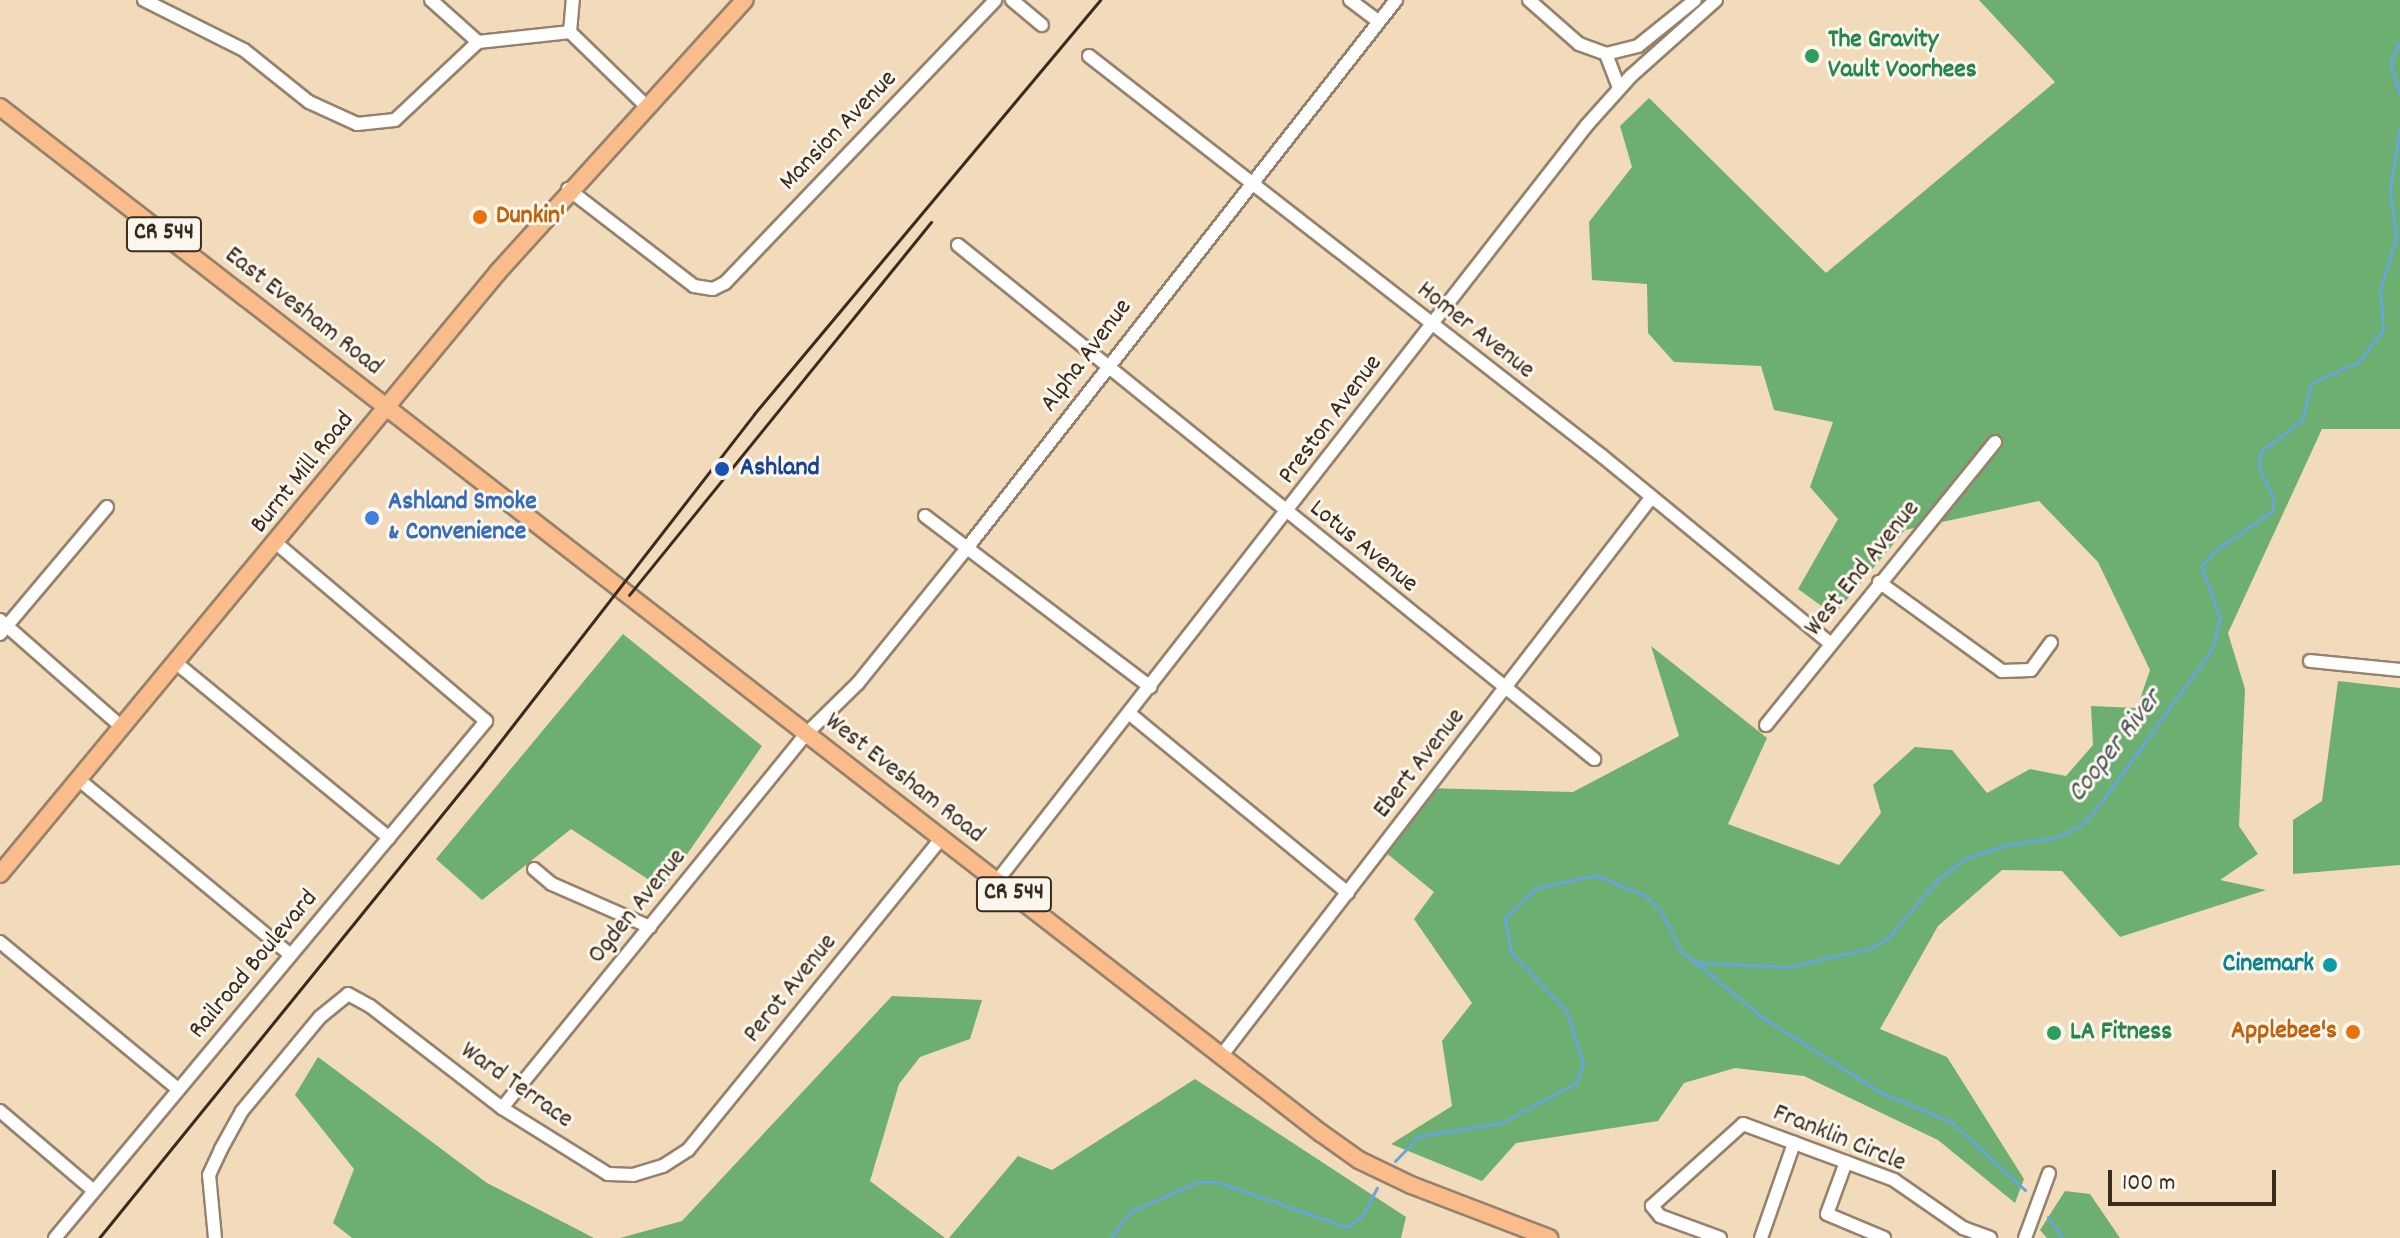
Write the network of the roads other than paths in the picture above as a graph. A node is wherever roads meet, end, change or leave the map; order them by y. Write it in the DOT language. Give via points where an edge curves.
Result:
graph roads {
  1 [pos="144,0"];
  2 [pos="431,0"];
  3 [pos="573,0"];
  4 [pos="745,0"];
  5 [pos="995,0"];
  6 [pos="1012,0"];
  7 [pos="1350,0"];
  8 [pos="1396,0"];
  9 [pos="1529,0"];
  10 [pos="1695,0"];
  11 [pos="1716,0"];
  12 [pos="1379,22"];
  13 [pos="1042,25"];
  14 [pos="570,32"];
  15 [pos="478,42"];
  16 [pos="1629,50"];
  17 [pos="1606,54"];
  18 [pos="1089,56"];
  19 [pos="1631,76"];
  20 [pos="1619,88"];
  21 [pos="646,106"];
  22 [pos="0,107"];
  23 [pos="1248,184"];
  24 [pos="568,189"];
  25 [pos="958,245"];
  26 [pos="1431,324"];
  27 [pos="1105,366"];
  28 [pos="387,407"];
  29 [pos="1995,442"];
  30 [pos="1651,498"];
  31 [pos="107,507"];
  32 [pos="1286,515"];
  33 [pos="925,516"];
  34 [pos="277,544"];
  35 [pos="967,548"];
  36 [pos="1879,582"];
  37 [pos="2,627"];
  38 [pos="2051,642"];
  39 [pos="1831,644"];
  40 [pos="2310,661"];
  41 [pos="175,662"];
  42 [pos="2400,670"];
  43 [pos="1150,687"];
  44 [pos="1506,690"];
  45 [pos="1130,714"];
  46 [pos="1766,725"];
  47 [pos="122,727"];
  48 [pos="807,733"];
  49 [pos="1594,759"];
  50 [pos="78,779"];
  51 [pos="389,838"];
  52 [pos="942,838"];
  53 [pos="534,869"];
  54 [pos="0,874"];
  55 [pos="997,881"];
  56 [pos="1348,893"];
  57 [pos="650,927"];
  58 [pos="0,942"];
  59 [pos="291,955"];
  60 [pos="1222,1055"];
  61 [pos="178,1089"];
  62 [pos="502,1108"];
  63 [pos="0,1111"];
  64 [pos="1794,1143"];
  65 [pos="670,1162"];
  66 [pos="1846,1162"];
  67 [pos="2049,1173"];
  68 [pos="94,1191"];
  69 [pos="1961,1233"];
  70 [pos="55,1238"];
  71 [pos="215,1238"];
  72 [pos="1549,1238"];
  73 [pos="1720,1238"];
  74 [pos="1761,1238"];
  75 [pos="1884,1238"];
  76 [pos="1990,1238"];
  77 [pos="2025,1238"];
  1 -- 15 [label="street" via="244,50 309,102 357,124 395,120"];
  2 -- 15 [label="street"];
  3 -- 14 [label="street"];
  4 -- 21 [label="main road, Burnt Mill Road"];
  5 -- 24 [label="street, Mansion Avenue" via="725,283 713,289 694,286"];
  6 -- 13 [label="street"];
  7 -- 12 [label="street"];
  8 -- 12 [label="street, Alpha Avenue"];
  9 -- 17 [label="street" via="1579,44"];
  10 -- 16 [label="street"];
  11 -- 19 [label="street, Preston Avenue"];
  12 -- 23 [label="street, Alpha Avenue"];
  14 -- 15 [label="street"];
  14 -- 21 [label="street"];
  16 -- 17 [label="street"];
  16 -- 19 [label="street"];
  17 -- 20 [label="street"];
  18 -- 23 [label="street, Homer Avenue"];
  19 -- 20 [label="street, Preston Avenue"];
  20 -- 26 [label="street, Preston Avenue"];
  21 -- 24 [label="main road, Burnt Mill Road"];
  22 -- 28 [label="main road, East Evesham Road / CR 544"];
  23 -- 26 [label="street, Homer Avenue"];
  23 -- 27 [label="street, Alpha Avenue"];
  24 -- 28 [label="main road, Burnt Mill Road"];
  25 -- 27 [label="street, Lotus Avenue"];
  26 -- 30 [label="street, Homer Avenue"];
  26 -- 32 [label="street, Preston Avenue"];
  27 -- 32 [label="street, Lotus Avenue"];
  27 -- 35 [label="street, Alpha Avenue"];
  28 -- 34 [label="main road, Burnt Mill Road"];
  28 -- 48 [label="main road, West Evesham Road / CR 544"];
  29 -- 36 [label="street, West End Avenue"];
  30 -- 39 [label="street, Homer Avenue"];
  30 -- 44 [label="street, Ebert Avenue"];
  31 -- 37 [label="street"];
  32 -- 43 [label="street, Preston Avenue"];
  32 -- 44 [label="street, Lotus Avenue"];
  33 -- 35 [label="street"];
  34 -- 41 [label="main road, Burnt Mill Road"];
  34 -- 51 [label="street, Railroad Boulevard" via="486,721"];
  35 -- 43 [label="street"];
  35 -- 48 [label="street, Alpha Avenue" via="858,683"];
  36 -- 38 [label="street" via="2002,671 2031,670"];
  36 -- 39 [label="street, West End Avenue"];
  37 -- 47 [label="street"];
  39 -- 46 [label="street, West End Avenue"];
  40 -- 42 [label="street"];
  41 -- 47 [label="main road, Burnt Mill Road"];
  41 -- 51 [label="street"];
  43 -- 45 [label="street, Preston Avenue"];
  44 -- 49 [label="street, Lotus Avenue"];
  44 -- 56 [label="street, Ebert Avenue"];
  45 -- 55 [label="street, Preston Avenue"];
  45 -- 56 [label="street"];
  47 -- 50 [label="main road, Burnt Mill Road"];
  48 -- 52 [label="main road, West Evesham Road / CR 544"];
  48 -- 57 [label="street, Ogden Avenue"];
  50 -- 54 [label="main road, Burnt Mill Road"];
  50 -- 59 [label="street"];
  51 -- 59 [label="street, Railroad Boulevard"];
  52 -- 55 [label="main road, West Evesham Road / CR 544"];
  52 -- 65 [label="street, Perot Avenue" via="688,1150"];
  53 -- 57 [label="street" via="552,884"];
  55 -- 60 [label="main road, West Evesham Road / CR 544"];
  56 -- 60 [label="street, Ebert Avenue"];
  57 -- 62 [label="street, Ogden Avenue"];
  58 -- 61 [label="street"];
  59 -- 61 [label="street, Railroad Boulevard"];
  60 -- 72 [label="main road, West Evesham Road / CR 544" via="1359,1160"];
  61 -- 68 [label="street, Railroad Boulevard"];
  62 -- 65 [label="street, Ward Terrace" via="608,1174 633,1175"];
  62 -- 71 [label="street, Ward Terrace" via="348,994 320,1017 260,1089 221,1149 209,1175"];
  63 -- 68 [label="street"];
  64 -- 66 [label="street, Franklin Circle"];
  64 -- 73 [label="street, Franklin Circle" via="1743,1124 1652,1206 1660,1216"];
  64 -- 74 [label="street"];
  66 -- 69 [label="street, Franklin Circle" via="1894,1180"];
  66 -- 75 [label="street" via="1827,1214"];
  67 -- 77 [label="street"];
  68 -- 70 [label="street, Railroad Boulevard"];
  69 -- 76 [label="street, Franklin Circle"];
}
